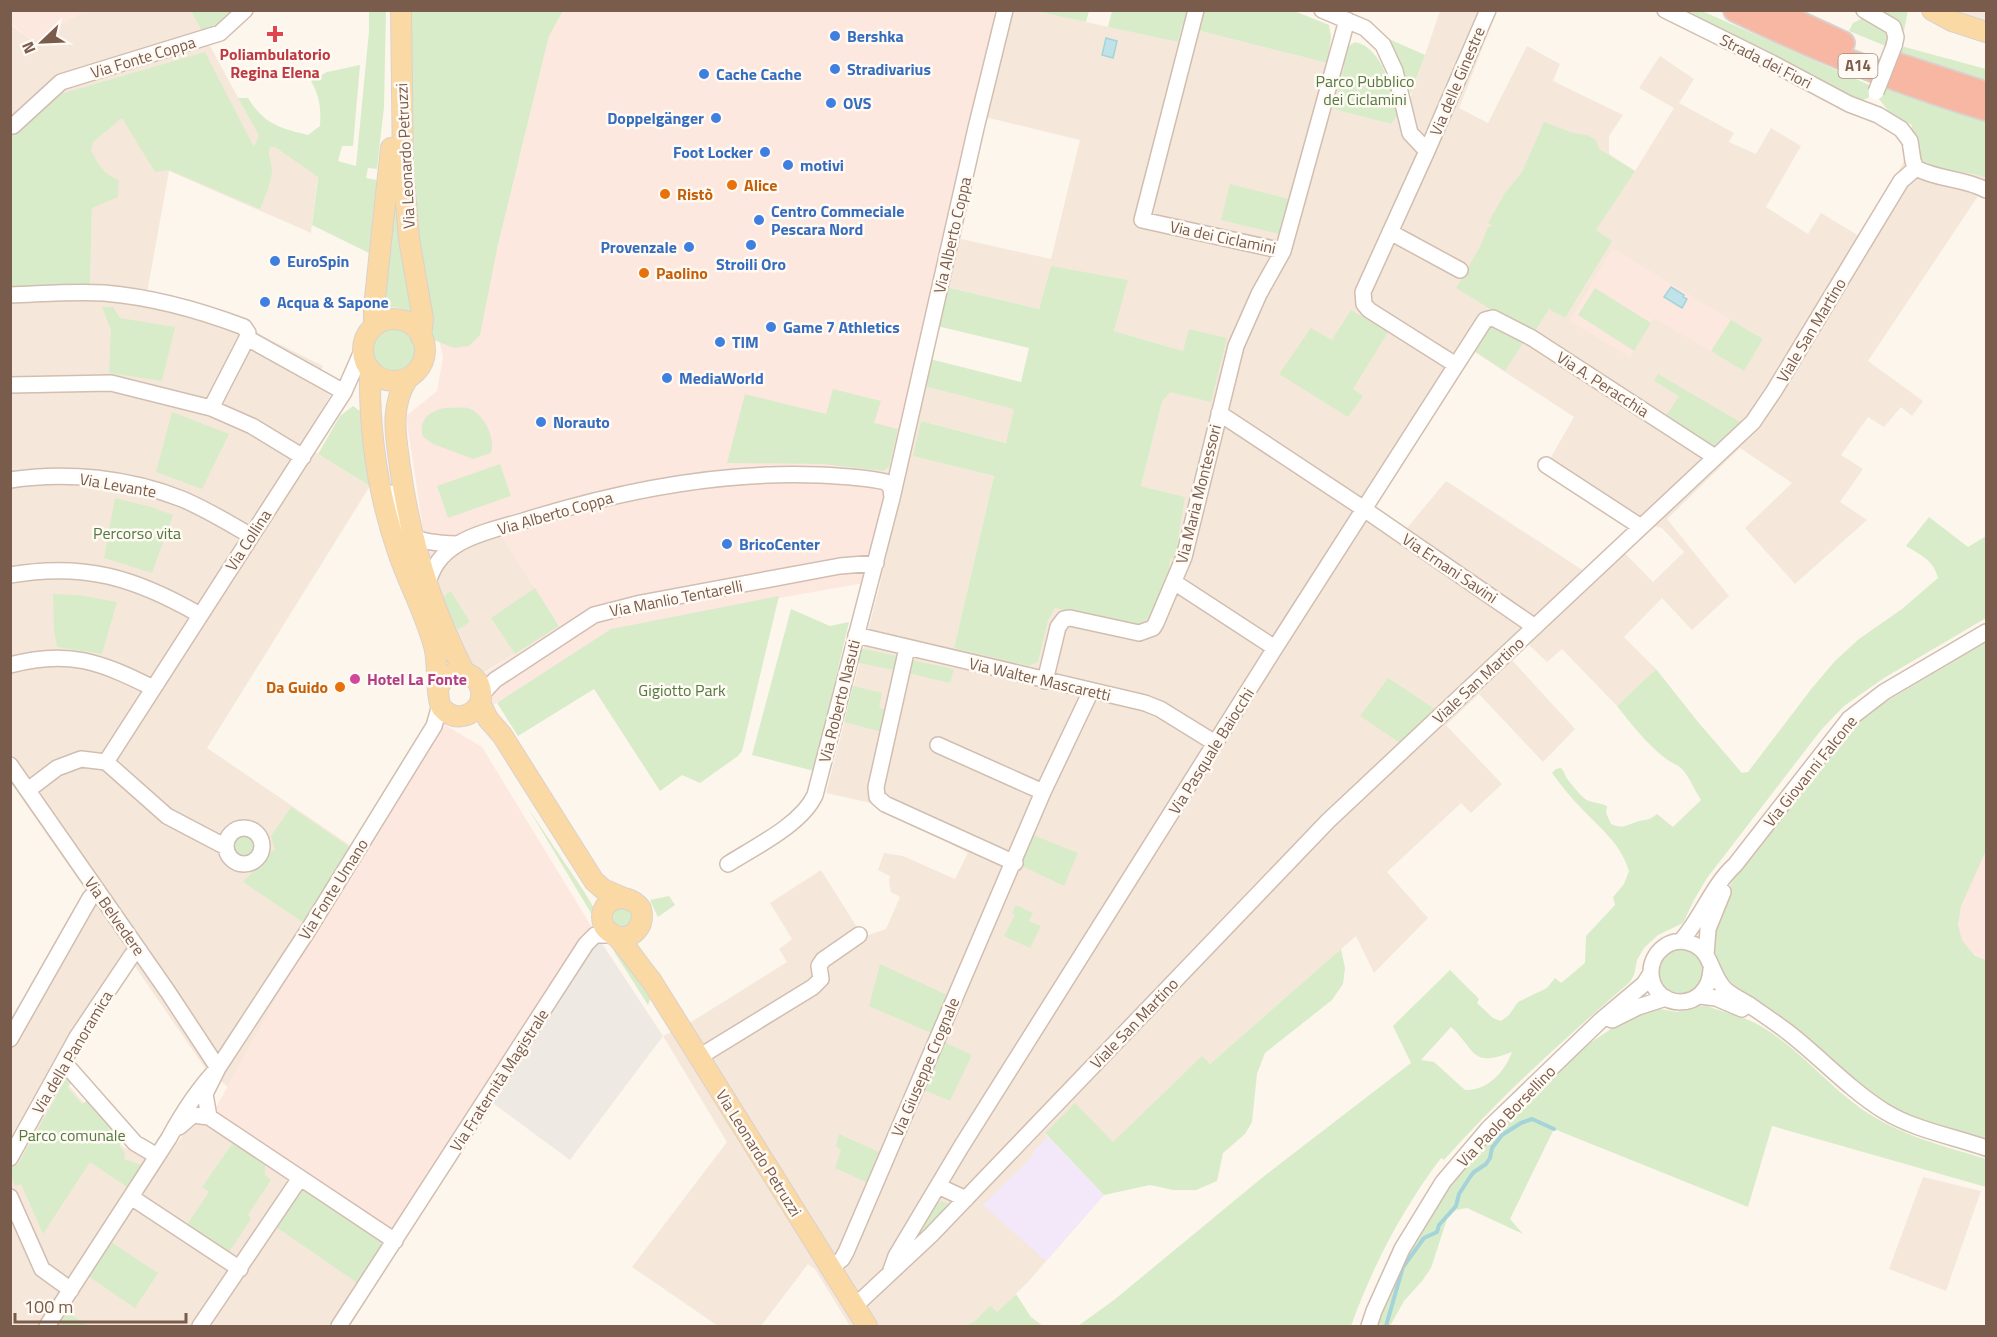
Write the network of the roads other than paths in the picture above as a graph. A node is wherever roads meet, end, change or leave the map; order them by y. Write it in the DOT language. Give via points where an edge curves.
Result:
graph roads {
  1 [pos="245,10"];
  2 [pos="391,10"];
  3 [pos="400,10"];
  4 [pos="1005,10"];
  5 [pos="1196,10"];
  6 [pos="1322,10"];
  7 [pos="1488,10"];
  8 [pos="1665,10"];
  9 [pos="1735,10"];
  10 [pos="1771,10"];
  11 [pos="1864,10"];
  12 [pos="1942,13"];
  13 [pos="1347,20"];
  14 [pos="1986,32"];
  15 [pos="1986,93"];
  16 [pos="1986,109"];
  17 [pos="1868,110"];
  18 [pos="13,126"];
  19 [pos="1427,151"];
  20 [pos="1916,168"];
  21 [pos="1986,190"];
  22 [pos="1390,232"];
  23 [pos="1283,251"];
  24 [pos="1460,270"];
  25 [pos="10,295"];
  26 [pos="1488,318"];
  27 [pos="374,326"];
  28 [pos="421,337"];
  29 [pos="247,339"];
  30 [pos="367,364"];
  31 [pos="1456,365"];
  32 [pos="408,378"];
  33 [pos="10,385"];
  34 [pos="346,389"];
  35 [pos="370,393"];
  36 [pos="211,408"];
  37 [pos="1219,413"];
  38 [pos="303,457"];
  39 [pos="1715,457"];
  40 [pos="901,460"];
  41 [pos="1546,465"];
  42 [pos="869,478"];
  43 [pos="10,480"];
  44 [pos="892,498"];
  45 [pos="1364,510"];
  46 [pos="1641,527"];
  47 [pos="250,536"];
  48 [pos="413,538"];
  49 [pos="458,544"];
  50 [pos="876,563"];
  51 [pos="10,575"];
  52 [pos="1174,582"];
  53 [pos="427,586"];
  54 [pos="200,615"];
  55 [pos="1535,627"];
  56 [pos="1986,632"];
  57 [pos="856,635"];
  58 [pos="908,648"];
  59 [pos="1275,648"];
  60 [pos="10,665"];
  61 [pos="1045,681"];
  62 [pos="153,688"];
  63 [pos="478,691"];
  64 [pos="1091,691"];
  65 [pos="440,696"];
  66 [pos="1215,744"];
  67 [pos="938,745"];
  68 [pos="106,762"];
  69 [pos="10,765"];
  70 [pos="28,790"];
  71 [pos="1043,792"];
  72 [pos="226,847"];
  73 [pos="1015,863"];
  74 [pos="728,864"];
  75 [pos="1735,865"];
  76 [pos="98,891"];
  77 [pos="624,898"];
  78 [pos="603,913"];
  79 [pos="638,930"];
  80 [pos="859,934"];
  81 [pos="615,936"];
  82 [pos="1681,941"];
  83 [pos="139,950"];
  84 [pos="1709,962"];
  85 [pos="1651,973"];
  86 [pos="651,980"];
  87 [pos="1700,996"];
  88 [pos="1666,998"];
  89 [pos="1769,1020"];
  90 [pos="1584,1038"];
  91 [pos="10,1040"];
  92 [pos="699,1057"];
  93 [pos="63,1064"];
  94 [pos="218,1068"];
  95 [pos="208,1117"];
  96 [pos="169,1138"];
  97 [pos="1986,1148"];
  98 [pos="157,1156"];
  99 [pos="10,1158"];
  100 [pos="300,1178"];
  101 [pos="938,1186"];
  102 [pos="10,1197"];
  103 [pos="131,1197"];
  104 [pos="966,1199"];
  105 [pos="395,1241"];
  106 [pos="914,1241"];
  107 [pos="831,1268"];
  108 [pos="240,1269"];
  109 [pos="71,1290"];
  110 [pos="855,1306"];
  111 [pos="47,1326"];
  112 [pos="201,1326"];
  113 [pos="339,1326"];
  114 [pos="867,1326"];
  115 [pos="1369,1326"];
  1 -- 18 [label="street, Via Fonte Coppa" via="220,33 61,82"];
  2 -- 27 [label="main road, Via Leonardo Petruzzi" via="391,151"];
  3 -- 28 [label="main road, Via Leonardo Petruzzi" via="403,169 409,239 423,319"];
  4 -- 40 [label="street, Via Alberto Coppa"];
  5 -- 23 [label="street, Via dei Ciclamini" via="1142,220"];
  6 -- 13 [label="street, Via delle Ginestre"];
  7 -- 19 [label="street, Via delle Ginestre"];
  8 -- 17 [label="street, Strada dei Fiori" via="1849,104"];
  9 -- 16 [label="highway, A14" via="1853,64"];
  10 -- 15 [label="highway, A14" via="1899,65"];
  11 -- 17 [label="street, bridge" via="1893,27 1896,37"];
  12 -- 14 [label="main road"];
  13 -- 19 [label="street, Via delle Ginestre" via="1365,28 1383,45 1395,71 1410,133"];
  13 -- 23 [label="street, Via dei Ciclamini"];
  17 -- 20 [label="street" via="1907,136"];
  19 -- 22 [label="street, Via delle Ginestre"];
  20 -- 21 [label="street"];
  20 -- 39 [label="street, Viale San Martino" via="1901,181 1761,411"];
  22 -- 24 [label="street"];
  22 -- 31 [label="street, Via delle Ginestre" via="1365,285 1364,304"];
  23 -- 37 [label="street, Via Maria Montessori" via="1236,346"];
  25 -- 29 [label="street" via="104,293 154,300 244,327"];
  26 -- 31 [label="street, Via Pasquale Baiocchi"];
  26 -- 39 [label="street, Via A. Peracchia" via="1532,338"];
  27 -- 28 [label="main road" via="401,320"];
  27 -- 30 [label="main road" via="365,338"];
  28 -- 32 [label="main road" via="422,362"];
  29 -- 34 [label="street"];
  29 -- 36 [label="street"];
  30 -- 32 [label="main road" via="387,381"];
  30 -- 34 [label="street, Via Collina"];
  30 -- 35 [label="main road"];
  31 -- 45 [label="street, Via Pasquale Baiocchi"];
  32 -- 48 [label="main road" via="394,410 394,423"];
  33 -- 36 [label="street" via="111,383"];
  34 -- 35 [label="street" via="360,387"];
  34 -- 38 [label="street, Via Collina"];
  35 -- 48 [label="street" via="376,403 394,505 401,524"];
  35 -- 65 [label="main road" via="380,488 397,551 430,634"];
  36 -- 38 [label="street" via="252,426"];
  37 -- 45 [label="street, Via Ernani Savini"];
  37 -- 52 [label="street, Via Maria Montessori" via="1184,557"];
  38 -- 47 [label="street, Via Collina"];
  39 -- 46 [label="street, Viale San Martino"];
  40 -- 42 [label="street, Via Alberto Coppa" via="885,477"];
  40 -- 44 [label="street, Via Alberto Coppa"];
  41 -- 46 [label="street"];
  42 -- 44 [label="street" via="886,482"];
  42 -- 49 [label="street, Via Alberto Coppa" via="791,474 714,479 614,495"];
  43 -- 47 [label="street, Via Levante" via="62,476 144,486 183,500"];
  44 -- 50 [label="street, Via Roberto Nasuti"];
  45 -- 55 [label="street, Via Ernani Savini"];
  45 -- 59 [label="street, Via Pasquale Baiocchi"];
  46 -- 55 [label="street, Viale San Martino"];
  47 -- 54 [label="street, Via Collina"];
  48 -- 49 [label="street, Via Alberto Coppa"];
  48 -- 53 [label="main road"];
  49 -- 53 [label="street, Via Alberto Coppa" via="431,569"];
  50 -- 57 [label="street, Via Roberto Nasuti"];
  50 -- 63 [label="street, Via Manlio Tentarelli" via="840,566 594,615"];
  51 -- 54 [label="street" via="39,570 113,576 141,584"];
  52 -- 59 [label="street"];
  52 -- 61 [label="street, Via Maria Montessori" via="1156,623 1147,631 1139,633 1064,619 1058,627"];
  53 -- 63 [label="main road" via="446,634"];
  54 -- 62 [label="street, Via Collina"];
  55 -- 104 [label="street, Viale San Martino" via="1304,845"];
  56 -- 75 [label="street, Via Giovanni Falcone" via="1884,692 1849,719"];
  57 -- 58 [label="street, Via Walter Mascaretti"];
  57 -- 74 [label="street, Via Roberto Nasuti" via="811,806"];
  58 -- 61 [label="street, Via Walter Mascaretti"];
  58 -- 73 [label="street" via="877,797"];
  59 -- 66 [label="street, Via Pasquale Baiocchi"];
  60 -- 62 [label="street" via="61,657 86,660"];
  61 -- 64 [label="street, Via Walter Mascaretti"];
  62 -- 68 [label="street, Via Collina"];
  63 -- 65 [label="main road" via="452,715"];
  63 -- 65 [label="main road" via="451,674 444,678"];
  63 -- 77 [label="main road" via="485,716 502,735 594,881"];
  63 -- 78 [label="main road" via="487,731"];
  64 -- 66 [label="street, Via Walter Mascaretti" via="1160,709"];
  64 -- 71 [label="street, Via Giuseppe Crognale"];
  65 -- 94 [label="street, Via Fonte Umano" via="436,720 424,743"];
  66 -- 101 [label="street, Via Pasquale Baiocchi"];
  67 -- 71 [label="street"];
  68 -- 70 [label="street" via="81,759 57,768"];
  68 -- 72 [label="street" via="167,816"];
  69 -- 70 [label="street, Via Belvedere"];
  70 -- 76 [label="street, Via Belvedere"];
  71 -- 73 [label="street, Via Giuseppe Crognale"];
  73 -- 107 [label="street, Via Giuseppe Crognale" via="846,1252"];
  75 -- 82 [label="street, Via Giovanni Falcone" via="1717,885 1695,925"];
  75 -- 84 [label="street, Via Giovanni Falcone" via="1708,929"];
  76 -- 83 [label="street, Via Belvedere"];
  76 -- 91 [label="street" via="90,898"];
  77 -- 78 [label="main road" via="613,900"];
  77 -- 79 [label="main road" via="641,909"];
  78 -- 81 [label="main road" via="604,925"];
  79 -- 81 [label="main road" via="629,936"];
  79 -- 86 [label="main road, Via Leonardo Petruzzi" via="638,949"];
  80 -- 92 [label="street" via="822,960 821,979 813,987"];
  81 -- 86 [label="main road, Via Leonardo Petruzzi"];
  81 -- 105 [label="street, Via Fraternità Magistrale" via="595,935 586,944"];
  82 -- 84 [label="street" via="1696,945"];
  82 -- 85 [label="street" via="1659,950"];
  83 -- 93 [label="street, Via della Panoramica" via="77,1037"];
  83 -- 94 [label="street, Via Belvedere"];
  84 -- 87 [label="street" via="1711,979"];
  84 -- 89 [label="street" via="1724,988"];
  85 -- 88 [label="street" via="1655,987"];
  85 -- 90 [label="street, Via Paolo Borsellino" via="1644,984"];
  86 -- 92 [label="main road, Via Leonardo Petruzzi"];
  87 -- 88 [label="street" via="1683,1002"];
  87 -- 89 [label="street" via="1716,998"];
  88 -- 90 [label="street, Via Paolo Borsellino" via="1631,1010"];
  89 -- 97 [label="street" via="1883,1110 1919,1128"];
  90 -- 115 [label="street, Via Paolo Borsellino" via="1488,1130 1443,1182 1401,1249"];
  92 -- 107 [label="main road, Via Leonardo Petruzzi"];
  93 -- 98 [label="street" via="135,1143"];
  93 -- 99 [label="street, Via della Panoramica"];
  94 -- 95 [label="street, Via Fonte Umano" via="205,1094"];
  94 -- 96 [label="street, Via Fonte Umano" via="181,1114"];
  95 -- 96 [label="street, Via Fonte Umano" via="193,1115"];
  95 -- 100 [label="street"];
  96 -- 98 [label="street, Via Fonte Umano"];
  98 -- 103 [label="street, Via Fonte Umano"];
  100 -- 105 [label="street"];
  100 -- 108 [label="street"];
  101 -- 104 [label="street"];
  101 -- 106 [label="street, Via Pasquale Baiocchi"];
  102 -- 109 [label="street" via="42,1269"];
  103 -- 108 [label="street"];
  103 -- 109 [label="street, Via Fonte Umano"];
  104 -- 106 [label="street, Viale San Martino"];
  105 -- 113 [label="street, Via Fraternità Magistrale"];
  106 -- 110 [label="street, Via Pasquale Baiocchi" via="896,1256 889,1275"];
  107 -- 110 [label="main road, Via Leonardo Petruzzi"];
  108 -- 112 [label="street"];
  109 -- 111 [label="street, Via Fonte Umano"];
  110 -- 114 [label="main road, Via Leonardo Petruzzi"];
}
